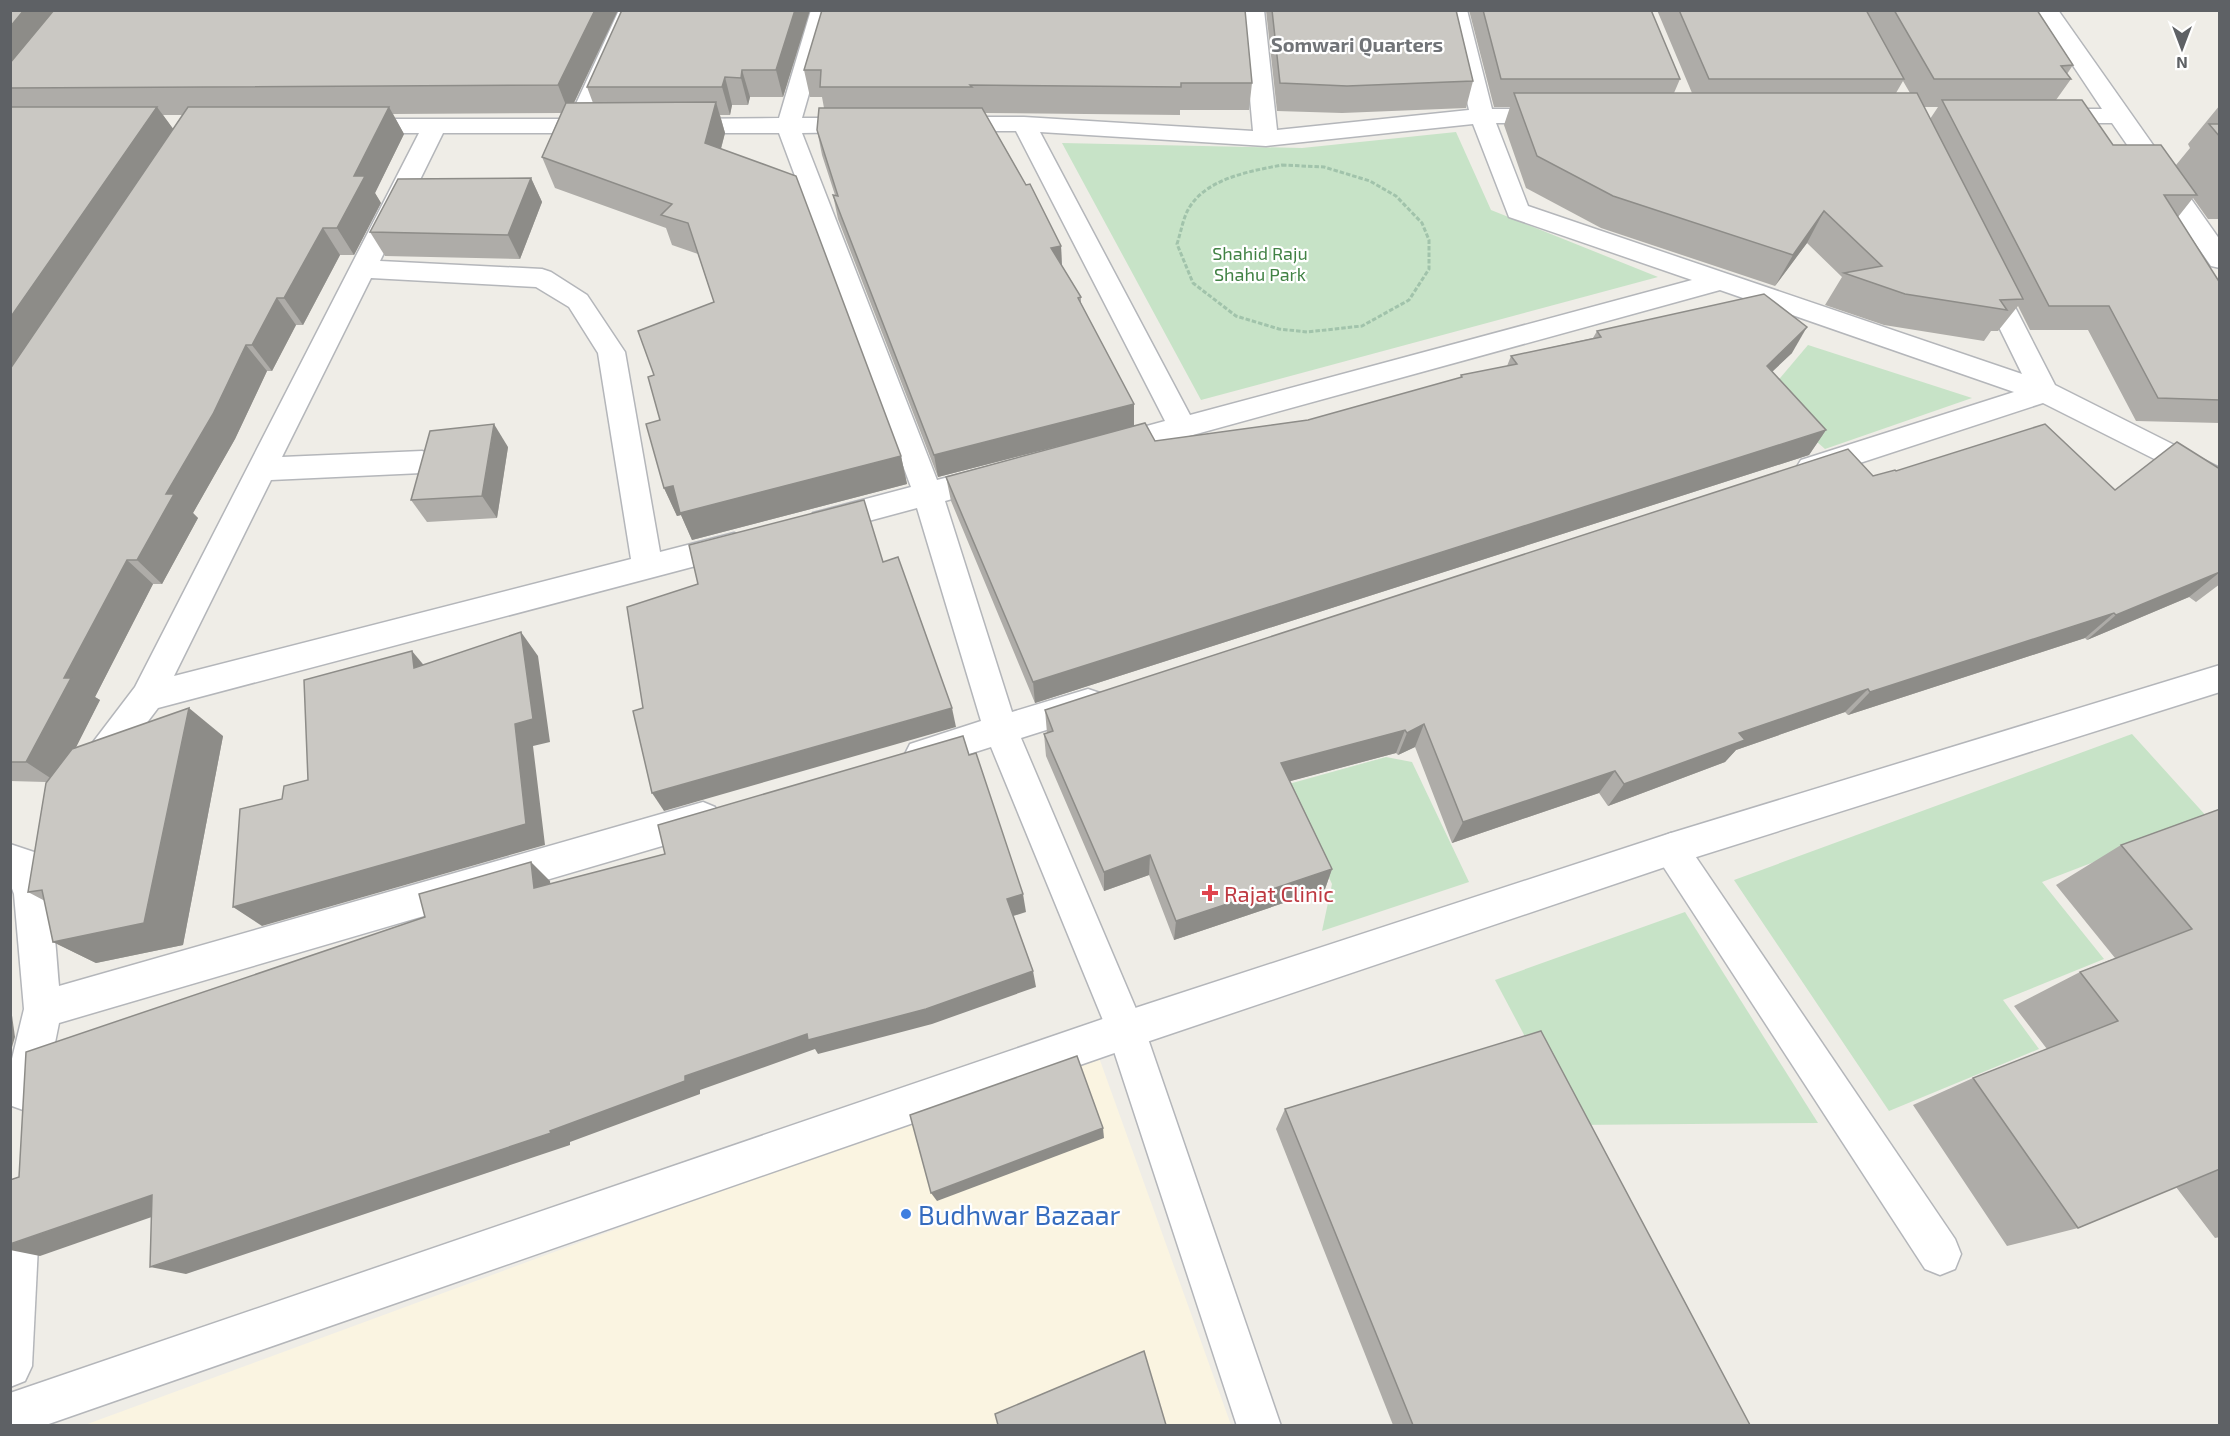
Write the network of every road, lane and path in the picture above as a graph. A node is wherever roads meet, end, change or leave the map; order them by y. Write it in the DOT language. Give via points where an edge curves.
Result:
graph roads {
  1 [pos="630,10"];
  2 [pos="822,10"];
  3 [pos="1253,10"];
  4 [pos="1456,10"];
  5 [pos="2047,10"];
  6 [pos="1482,116"];
  7 [pos="1573,116"];
  8 [pos="2025,116"];
  9 [pos="2119,116"];
  10 [pos="930,124"];
  11 [pos="1024,124"];
  12 [pos="882,125"];
  13 [pos="329,126"];
  14 [pos="435,126"];
  15 [pos="578,126"];
  16 [pos="625,126"];
  17 [pos="660,126"];
  18 [pos="788,126"];
  19 [pos="1266,139"];
  20 [pos="1248,171"];
  21 [pos="1977,254"];
  22 [pos="2220,260"];
  23 [pos="363,269"];
  24 [pos="1721,281"];
  25 [pos="2045,393"];
  26 [pos="1182,428"];
  27 [pos="1078,454"];
  28 [pos="422,462"];
  29 [pos="262,469"];
  30 [pos="1020,470"];
  31 [pos="1784,477"];
  32 [pos="2220,481"];
  33 [pos="928,494"];
  34 [pos="794,529"];
  35 [pos="760,538"];
  36 [pos="648,568"];
  37 [pos="2220,678"];
  38 [pos="1114,694"];
  39 [pos="147,697"];
  40 [pos="1001,731"];
  41 [pos="887,764"];
  42 [pos="77,789"];
  43 [pos="739,807"];
  44 [pos="1671,849"];
  45 [pos="23,856"];
  46 [pos="43,1010"];
  47 [pos="1126,1030"];
  48 [pos="24,1125"];
  49 [pos="22,1171"];
  50 [pos="1940,1254"];
  51 [pos="10,1366"];
  52 [pos="10,1415"];
  53 [pos="1259,1425"];
  1 -- 15 [label="street"];
  2 -- 18 [label="street"];
  3 -- 19 [label="street"];
  4 -- 6 [label="street"];
  5 -- 9 [label="street"];
  6 -- 7 [label="street"];
  6 -- 19 [label="street"];
  6 -- 24 [label="street" via="1518,211"];
  8 -- 9 [label="street"];
  9 -- 22 [label="street"];
  10 -- 11 [label="street"];
  11 -- 19 [label="street"];
  11 -- 26 [label="street"];
  12 -- 18 [label="street"];
  13 -- 14 [label="street"];
  14 -- 15 [label="street"];
  14 -- 23 [label="street"];
  15 -- 16 [label="street"];
  17 -- 18 [label="street"];
  18 -- 33 [label="street"];
  20 -- 20 [label="path" via="1214,185 1190,207 1177,244 1194,283 1236,315 1279,329 1307,332 1362,326 1410,300 1429,269 1429,240 1422,223 1396,196 1370,181 1324,167 1282,165"];
  21 -- 25 [label="street"];
  23 -- 29 [label="street"];
  23 -- 36 [label="street" via="542,278 578,301 612,352"];
  24 -- 25 [label="street"];
  24 -- 26 [label="street"];
  25 -- 31 [label="street"];
  25 -- 32 [label="street"];
  26 -- 27 [label="street"];
  28 -- 29 [label="street"];
  29 -- 39 [label="street"];
  30 -- 33 [label="street"];
  33 -- 34 [label="street"];
  33 -- 40 [label="street"];
  35 -- 36 [label="street"];
  36 -- 39 [label="street"];
  37 -- 44 [label="street"];
  38 -- 40 [label="street"];
  39 -- 42 [label="street"];
  40 -- 41 [label="street"];
  40 -- 47 [label="street"];
  43 -- 46 [label="street"];
  44 -- 47 [label="street"];
  44 -- 50 [label="street"];
  45 -- 46 [label="street" via="32,894"];
  46 -- 48 [label="street" via="27,1079"];
  47 -- 52 [label="street"];
  47 -- 53 [label="street"];
  49 -- 51 [label="street"];
}
